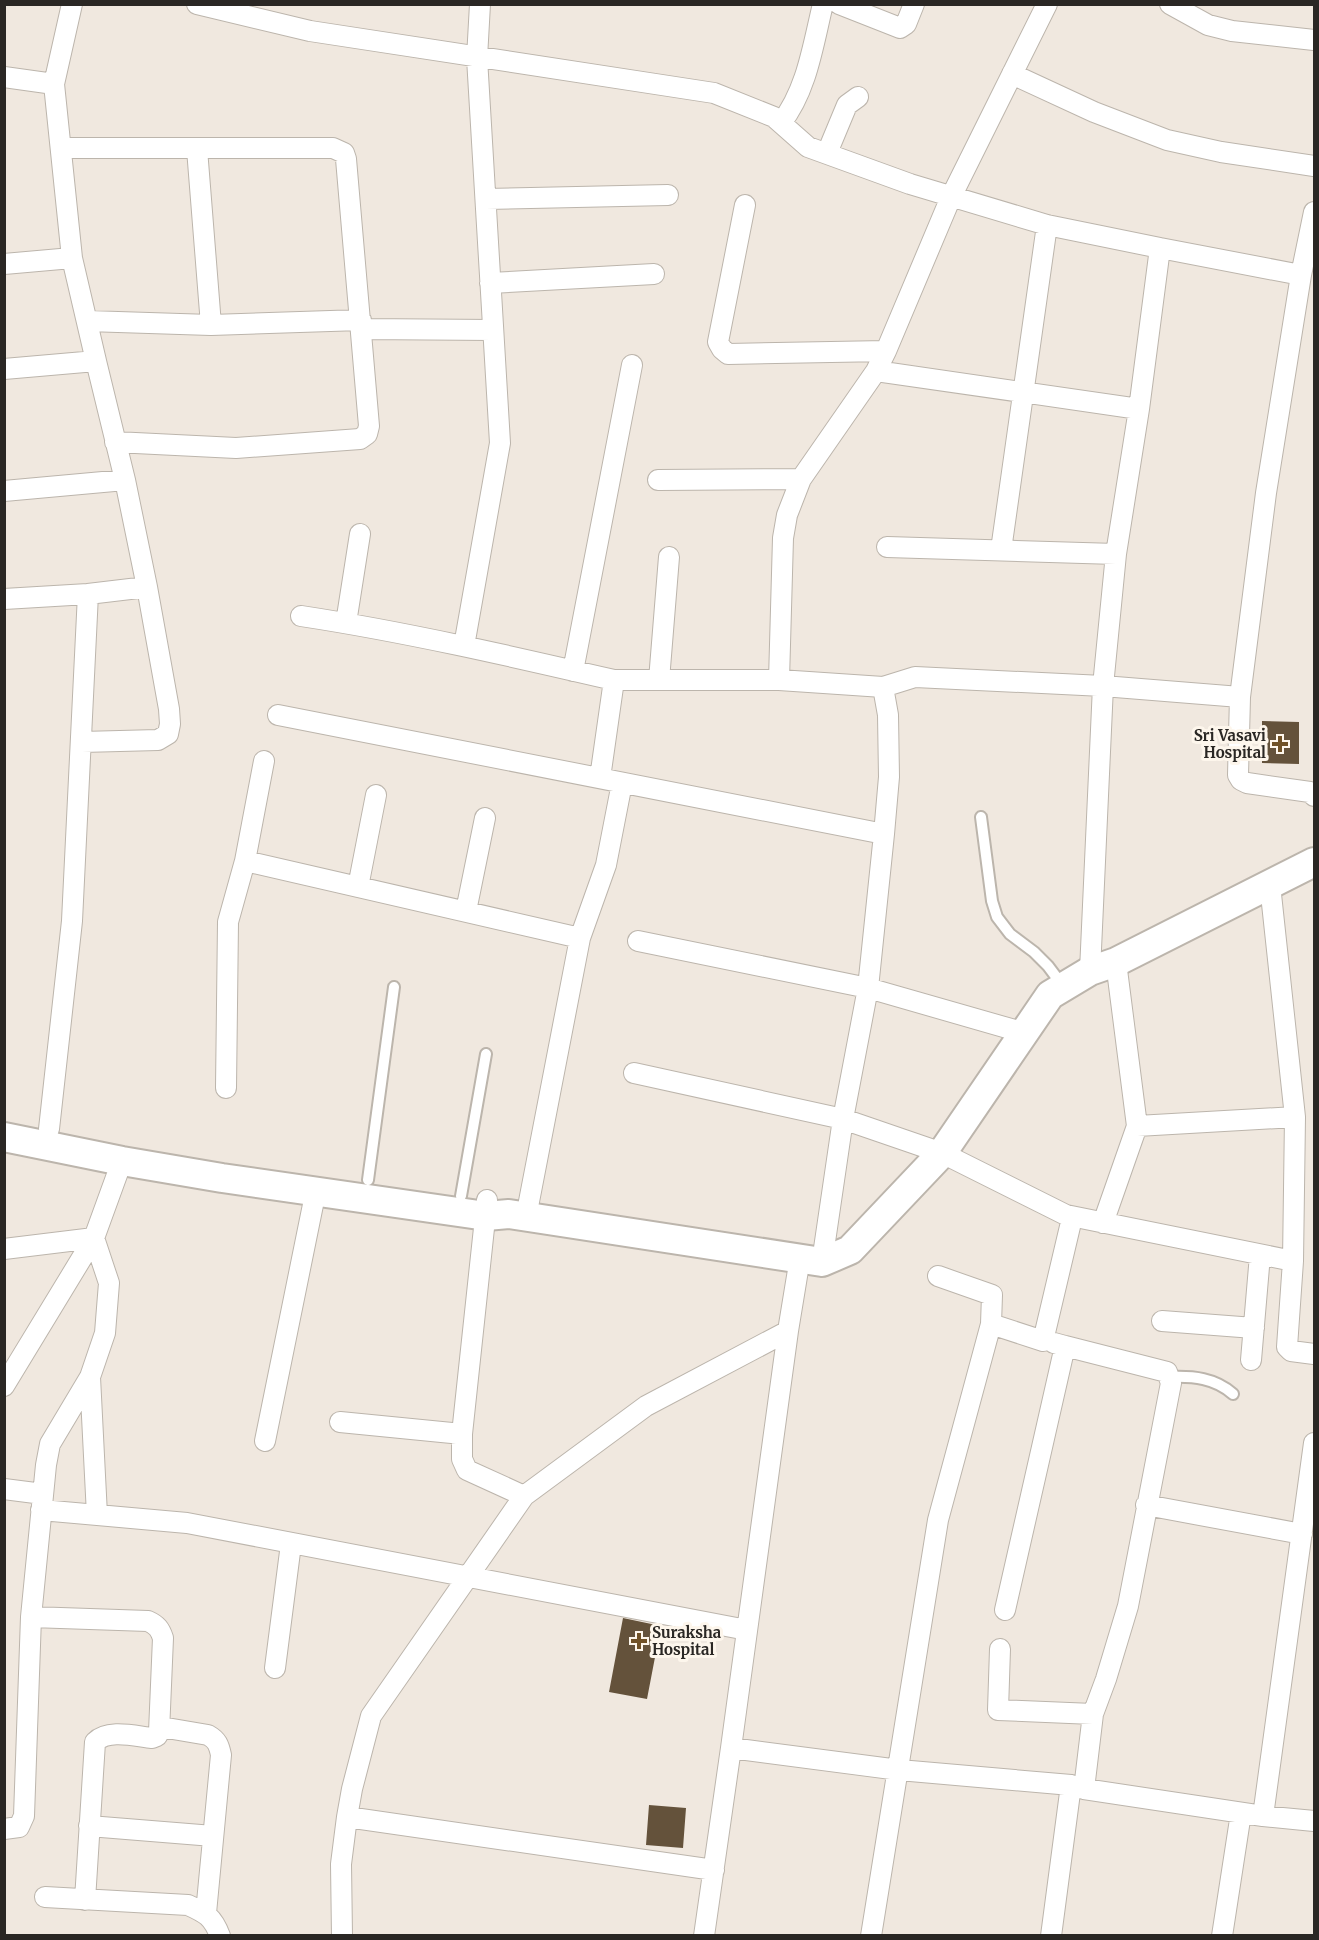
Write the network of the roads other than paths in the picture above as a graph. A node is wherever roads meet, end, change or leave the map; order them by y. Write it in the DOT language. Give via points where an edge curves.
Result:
graph roads {
  1 [pos="72,4"];
  2 [pos="197,4"];
  3 [pos="480,4"];
  4 [pos="823,4"];
  5 [pos="839,4"];
  6 [pos="914,4"];
  7 [pos="1047,4"];
  8 [pos="1170,4"];
  9 [pos="1314,40"];
  10 [pos="477,58"];
  11 [pos="1012,74"];
  12 [pos="4,77"];
  13 [pos="54,84"];
  14 [pos="858,97"];
  15 [pos="782,123"];
  16 [pos="61,148"];
  17 [pos="197,149"];
  18 [pos="827,153"];
  19 [pos="1314,166"];
  20 [pos="668,195"];
  21 [pos="951,197"];
  22 [pos="486,199"];
  23 [pos="746,206"];
  24 [pos="1314,212"];
  25 [pos="1047,225"];
  26 [pos="1160,248"];
  27 [pos="72,258"];
  28 [pos="4,264"];
  29 [pos="654,274"];
  30 [pos="1301,275"];
  31 [pos="490,283"];
  32 [pos="87,321"];
  33 [pos="211,325"];
  34 [pos="361,325"];
  35 [pos="493,330"];
  36 [pos="886,351"];
  37 [pos="96,361"];
  38 [pos="632,365"];
  39 [pos="4,369"];
  40 [pos="876,371"];
  41 [pos="1023,392"];
  42 [pos="1139,409"];
  43 [pos="115,442"];
  44 [pos="801,479"];
  45 [pos="125,480"];
  46 [pos="658,480"];
  47 [pos="4,491"];
  48 [pos="360,534"];
  49 [pos="887,547"];
  50 [pos="1001,550"];
  51 [pos="1116,554"];
  52 [pos="669,557"];
  53 [pos="147,587"];
  54 [pos="88,594"];
  55 [pos="4,599"];
  56 [pos="301,616"];
  57 [pos="346,623"];
  58 [pos="464,646"];
  59 [pos="573,670"];
  60 [pos="614,680"];
  61 [pos="659,680"];
  62 [pos="779,680"];
  63 [pos="1103,686"];
  64 [pos="884,687"];
  65 [pos="1240,697"];
  66 [pos="278,715"];
  67 [pos="82,742"];
  68 [pos="264,761"];
  69 [pos="600,778"];
  70 [pos="622,783"];
  71 [pos="376,795"];
  72 [pos="1314,796"];
  73 [pos="981,817"];
  74 [pos="484,818"];
  75 [pos="884,834"];
  76 [pos="245,861"];
  77 [pos="1314,862"];
  78 [pos="1270,885"];
  79 [pos="358,887"];
  80 [pos="466,911"];
  81 [pos="580,938"];
  82 [pos="638,941"];
  83 [pos="1103,966"];
  84 [pos="394,987"];
  85 [pos="1064,987"];
  86 [pos="867,988"];
  87 [pos="1025,1033"];
  88 [pos="486,1054"];
  89 [pos="634,1073"];
  90 [pos="226,1088"];
  91 [pos="1295,1118"];
  92 [pos="843,1119"];
  93 [pos="4,1120"];
  94 [pos="1137,1126"];
  95 [pos="49,1129"];
  96 [pos="4,1137"];
  97 [pos="942,1153"];
  98 [pos="122,1161"];
  99 [pos="223,1168"];
  100 [pos="368,1180"];
  101 [pos="316,1190"];
  102 [pos="494,1209"];
  103 [pos="1066,1215"];
  104 [pos="1103,1223"];
  105 [pos="94,1238"];
  106 [pos="4,1249"];
  107 [pos="1260,1255"];
  108 [pos="811,1260"];
  109 [pos="1293,1261"];
  110 [pos="938,1276"];
  111 [pos="1162,1321"];
  112 [pos="991,1324"];
  113 [pos="1254,1328"];
  114 [pos="788,1331"];
  115 [pos="1043,1341"];
  116 [pos="1065,1346"];
  117 [pos="1314,1354"];
  118 [pos="1251,1360"];
  119 [pos="90,1377"];
  120 [pos="1170,1377"];
  121 [pos="4,1386"];
  122 [pos="1233,1394"];
  123 [pos="340,1422"];
  124 [pos="462,1434"];
  125 [pos="265,1441"];
  126 [pos="1314,1443"];
  127 [pos="4,1489"];
  128 [pos="524,1496"];
  129 [pos="42,1502"];
  130 [pos="1146,1505"];
  131 [pos="97,1515"];
  132 [pos="1306,1540"];
  133 [pos="291,1544"];
  134 [pos="468,1576"];
  135 [pos="1005,1610"];
  136 [pos="31,1617"];
  137 [pos="747,1630"];
  138 [pos="1000,1649"];
  139 [pos="275,1668"];
  140 [pos="1093,1714"];
  141 [pos="161,1727"];
  142 [pos="731,1748"];
  143 [pos="899,1770"];
  144 [pos="1078,1787"];
  145 [pos="1242,1813"];
  146 [pos="1263,1816"];
  147 [pos="347,1817"];
  148 [pos="1314,1821"];
  149 [pos="89,1826"];
  150 [pos="4,1829"];
  151 [pos="213,1836"];
  152 [pos="714,1870"];
  153 [pos="45,1897"];
  154 [pos="85,1900"];
  155 [pos="206,1913"];
  156 [pos="220,1935"];
  157 [pos="342,1935"];
  158 [pos="704,1935"];
  159 [pos="871,1935"];
  160 [pos="1051,1935"];
  161 [pos="1222,1935"];
  1 -- 13 [label="street"];
  2 -- 10 [label="street" via="310,31"];
  3 -- 10 [label="street"];
  4 -- 15 [label="street" via="802,84"];
  5 -- 6 [label="street" via="900,28 906,24"];
  7 -- 11 [label="street"];
  8 -- 9 [label="street" via="1208,25"];
  10 -- 15 [label="street" via="714,93"];
  10 -- 22 [label="street"];
  11 -- 19 [label="street" via="1167,140"];
  11 -- 21 [label="street"];
  12 -- 13 [label="street"];
  13 -- 16 [label="street"];
  14 -- 18 [label="street" via="847,105"];
  15 -- 18 [label="street" via="808,147"];
  16 -- 17 [label="street"];
  16 -- 27 [label="street"];
  17 -- 33 [label="street"];
  17 -- 34 [label="street" via="333,148 344,153"];
  18 -- 21 [label="street"];
  20 -- 22 [label="street"];
  21 -- 25 [label="street"];
  21 -- 36 [label="street"];
  22 -- 31 [label="street"];
  23 -- 36 [label="street" via="718,342 722,349 728,354"];
  24 -- 30 [label="street"];
  25 -- 26 [label="street"];
  25 -- 41 [label="street"];
  26 -- 30 [label="street"];
  26 -- 42 [label="street"];
  27 -- 28 [label="street"];
  27 -- 32 [label="street"];
  29 -- 31 [label="street"];
  30 -- 65 [label="street" via="1266,493"];
  31 -- 35 [label="street"];
  32 -- 33 [label="street"];
  32 -- 37 [label="street"];
  33 -- 34 [label="street"];
  34 -- 35 [label="street"];
  34 -- 43 [label="street" via="369,426 360,439 236,448"];
  35 -- 58 [label="street" via="500,443"];
  36 -- 40 [label="street"];
  37 -- 39 [label="street"];
  37 -- 43 [label="street"];
  38 -- 59 [label="street"];
  40 -- 41 [label="street"];
  40 -- 44 [label="street"];
  41 -- 42 [label="street"];
  41 -- 50 [label="street"];
  42 -- 51 [label="street"];
  43 -- 45 [label="street"];
  44 -- 46 [label="street"];
  44 -- 62 [label="street" via="783,538"];
  45 -- 47 [label="street"];
  45 -- 53 [label="street"];
  48 -- 57 [label="street"];
  49 -- 50 [label="street"];
  50 -- 51 [label="street"];
  51 -- 63 [label="street"];
  52 -- 61 [label="street"];
  53 -- 54 [label="street"];
  53 -- 67 [label="street" via="169,709 168,734 159,740"];
  54 -- 55 [label="street"];
  54 -- 67 [label="street"];
  56 -- 57 [label="street"];
  57 -- 58 [label="street"];
  58 -- 59 [label="street"];
  59 -- 60 [label="street"];
  60 -- 61 [label="street"];
  60 -- 69 [label="street"];
  61 -- 62 [label="street"];
  62 -- 64 [label="street"];
  63 -- 64 [label="street" via="915,676"];
  63 -- 65 [label="street"];
  63 -- 83 [label="street"];
  64 -- 75 [label="street" via="889,777"];
  65 -- 72 [label="street" via="1241,780 1310,792"];
  66 -- 69 [label="street"];
  67 -- 95 [label="street" via="72,921"];
  68 -- 76 [label="street"];
  69 -- 70 [label="street"];
  70 -- 75 [label="street"];
  70 -- 81 [label="street" via="606,865"];
  71 -- 79 [label="street"];
  73 -- 85 [label="lane" via="997,917"];
  74 -- 80 [label="street"];
  75 -- 86 [label="street"];
  76 -- 79 [label="street"];
  76 -- 90 [label="street" via="228,922"];
  77 -- 78 [label="main road"];
  78 -- 83 [label="main road"];
  78 -- 91 [label="street"];
  79 -- 80 [label="street"];
  80 -- 81 [label="street"];
  81 -- 102 [label="street"];
  82 -- 86 [label="street"];
  83 -- 85 [label="main road"];
  83 -- 94 [label="street"];
  84 -- 100 [label="lane"];
  85 -- 87 [label="main road" via="1050,995"];
  86 -- 87 [label="street"];
  86 -- 92 [label="street"];
  87 -- 97 [label="main road"];
  88 -- 102 [label="lane"];
  89 -- 92 [label="street"];
  91 -- 94 [label="street"];
  91 -- 109 [label="street"];
  92 -- 97 [label="street"];
  92 -- 108 [label="street"];
  93 -- 95 [label="main road"];
  94 -- 104 [label="street"];
  95 -- 99 [label="main road" via="146,1147"];
  96 -- 98 [label="main road"];
  97 -- 103 [label="street"];
  97 -- 108 [label="main road" via="850,1250"];
  98 -- 99 [label="main road"];
  98 -- 105 [label="street"];
  99 -- 100 [label="main road"];
  99 -- 101 [label="main road"];
  100 -- 102 [label="main road"];
  101 -- 102 [label="main road"];
  101 -- 125 [label="street"];
  102 -- 108 [label="main road"];
  102 -- 124 [label="street"];
  103 -- 104 [label="street"];
  103 -- 115 [label="street" via="1072,1218"];
  104 -- 107 [label="street"];
  105 -- 106 [label="street"];
  105 -- 119 [label="street" via="109,1283 105,1333"];
  105 -- 121 [label="street"];
  107 -- 109 [label="street"];
  107 -- 113 [label="street"];
  108 -- 114 [label="street"];
  109 -- 117 [label="street" via="1287,1347"];
  110 -- 112 [label="street" via="992,1294"];
  111 -- 113 [label="street"];
  112 -- 115 [label="street"];
  112 -- 143 [label="street" via="938,1520"];
  113 -- 118 [label="street"];
  114 -- 128 [label="street" via="646,1406"];
  114 -- 137 [label="street"];
  115 -- 116 [label="street"];
  116 -- 120 [label="street" via="1167,1372"];
  116 -- 135 [label="street"];
  119 -- 129 [label="street" via="50,1443"];
  119 -- 131 [label="street"];
  120 -- 122 [label="lane" via="1209,1380"];
  120 -- 130 [label="street"];
  123 -- 124 [label="street"];
  124 -- 128 [label="street" via="466,1470"];
  126 -- 132 [label="street"];
  127 -- 129 [label="street"];
  128 -- 134 [label="street"];
  129 -- 131 [label="street"];
  129 -- 136 [label="street"];
  130 -- 132 [label="street"];
  130 -- 140 [label="street" via="1128,1606"];
  131 -- 133 [label="street" via="187,1523"];
  132 -- 146 [label="street"];
  133 -- 134 [label="street"];
  133 -- 139 [label="street"];
  134 -- 137 [label="street"];
  134 -- 147 [label="street" via="372,1716"];
  136 -- 141 [label="street" via="156,1624 164,1638"];
  136 -- 150 [label="street" via="24,1816 19,1827"];
  137 -- 142 [label="street"];
  138 -- 140 [label="street" via="998,1710"];
  140 -- 144 [label="street"];
  141 -- 149 [label="street" via="152,1738 107,1734 95,1742"];
  141 -- 151 [label="street" via="208,1735 219,1744"];
  142 -- 143 [label="street"];
  142 -- 152 [label="street"];
  143 -- 144 [label="street"];
  143 -- 159 [label="street"];
  144 -- 145 [label="street"];
  144 -- 160 [label="street"];
  145 -- 146 [label="street"];
  145 -- 161 [label="street"];
  146 -- 148 [label="street"];
  147 -- 152 [label="street"];
  147 -- 157 [label="street" via="341,1864"];
  149 -- 151 [label="street"];
  149 -- 154 [label="street"];
  151 -- 155 [label="street"];
  152 -- 158 [label="street"];
  153 -- 154 [label="street"];
  154 -- 155 [label="street" via="188,1905"];
  155 -- 156 [label="street"];
}
